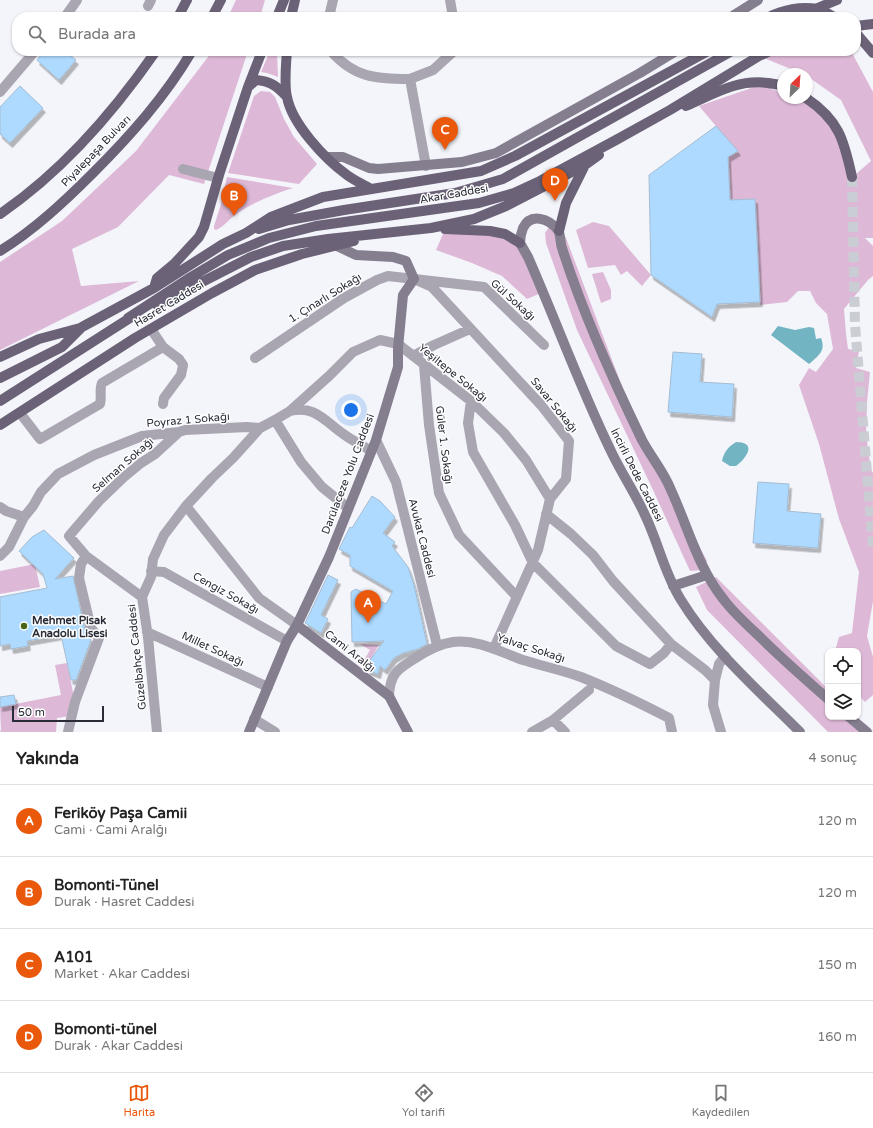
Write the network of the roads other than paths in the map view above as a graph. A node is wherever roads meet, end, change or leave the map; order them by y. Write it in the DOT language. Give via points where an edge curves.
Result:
graph roads {
  1 [pos="77,0"];
  2 [pos="187,0"];
  3 [pos="221,0"];
  4 [pos="284,0"];
  5 [pos="295,0"];
  6 [pos="333,0"];
  7 [pos="450,0"];
  8 [pos="758,0"];
  9 [pos="837,0"];
  10 [pos="69,12"];
  11 [pos="181,12"];
  12 [pos="215,12"];
  13 [pos="279,12"];
  14 [pos="292,12"];
  15 [pos="330,12"];
  16 [pos="452,12"];
  17 [pos="739,12"];
  18 [pos="781,12"];
  19 [pos="808,12"];
  20 [pos="823,12"];
  21 [pos="873,24"];
  22 [pos="861,25"];
  23 [pos="861,38"];
  24 [pos="873,53"];
  25 [pos="31,56"];
  26 [pos="153,56"];
  27 [pos="189,56"];
  28 [pos="260,56"];
  29 [pos="287,56"];
  30 [pos="335,56"];
  31 [pos="449,56"];
  32 [pos="668,56"];
  33 [pos="699,56"];
  34 [pos="723,56"];
  35 [pos="759,56"];
  36 [pos="410,79"];
  37 [pos="777,85"];
  38 [pos="248,87"];
  39 [pos="0,92"];
  40 [pos="286,96"];
  41 [pos="813,102"];
  42 [pos="653,120"];
  43 [pos="616,140"];
  44 [pos="327,157"];
  45 [pos="585,165"];
  46 [pos="426,166"];
  47 [pos="183,169"];
  48 [pos="852,177"];
  49 [pos="218,178"];
  50 [pos="371,189"];
  51 [pos="0,214"];
  52 [pos="431,228"];
  53 [pos="559,231"];
  54 [pos="246,233"];
  55 [pos="365,236"];
  56 [pos="520,243"];
  57 [pos="337,246"];
  58 [pos="0,252"];
  59 [pos="414,279"];
  60 [pos="154,288"];
  61 [pos="128,318"];
  62 [pos="82,328"];
  63 [pos="151,329"];
  64 [pos="470,329"];
  65 [pos="398,344"];
  66 [pos="544,345"];
  67 [pos="163,347"];
  68 [pos="413,356"];
  69 [pos="0,357"];
  70 [pos="255,358"];
  71 [pos="424,365"];
  72 [pos="0,378"];
  73 [pos="0,401"];
  74 [pos="471,401"];
  75 [pos="163,404"];
  76 [pos="290,410"];
  77 [pos="20,413"];
  78 [pos="275,420"];
  79 [pos="0,425"];
  80 [pos="260,428"];
  81 [pos="179,432"];
  82 [pos="376,440"];
  83 [pos="372,451"];
  84 [pos="550,499"];
  85 [pos="186,506"];
  86 [pos="0,507"];
  87 [pos="348,508"];
  88 [pos="546,514"];
  89 [pos="24,517"];
  90 [pos="0,556"];
  91 [pos="86,556"];
  92 [pos="533,563"];
  93 [pos="151,571"];
  94 [pos="707,575"];
  95 [pos="674,586"];
  96 [pos="142,597"];
  97 [pos="517,597"];
  98 [pos="297,625"];
  99 [pos="148,632"];
  100 [pos="287,641"];
  101 [pos="671,644"];
  102 [pos="437,645"];
  103 [pos="494,648"];
  104 [pos="725,656"];
  105 [pos="715,680"];
  106 [pos="268,688"];
  107 [pos="589,690"];
  108 [pos="389,696"];
  109 [pos="825,696"];
  110 [pos="254,719"];
  111 [pos="553,720"];
  112 [pos="853,720"];
  113 [pos="68,732"];
  114 [pos="157,732"];
  115 [pos="249,732"];
  116 [pos="275,732"];
  117 [pos="408,732"];
  118 [pos="532,732"];
  119 [pos="565,732"];
  120 [pos="672,732"];
  121 [pos="721,732"];
  122 [pos="800,732"];
  123 [pos="867,732"];
  1 -- 10 [label="street"];
  2 -- 11 [label="main road"];
  3 -- 12 [label="main road"];
  4 -- 13 [label="main road"];
  5 -- 14 [label="main road"];
  6 -- 15 [label="street"];
  7 -- 16 [label="street"];
  8 -- 17 [label="main road"];
  9 -- 19 [label="main road"];
  18 -- 20 [label="main road, bridge" via="817,9"];
  21 -- 22 [label="main road"];
  23 -- 24 [label="main road"];
  25 -- 39 [label="street"];
  26 -- 51 [label="main road, Piyalepaşa Bulvarı" via="138,78 80,146 36,187"];
  27 -- 58 [label="main road, Piyalepaşa Bulvarı" via="167,89 120,146 59,206"];
  28 -- 38 [label="main road"];
  29 -- 40 [label="main road"];
  30 -- 36 [label="street" via="361,74 382,79"];
  31 -- 36 [label="street" via="434,70"];
  32 -- 46 [label="main road" via="496,153 462,162"];
  33 -- 50 [label="main road" via="515,156 481,171"];
  34 -- 54 [label="main road, Akar Caddesi" via="503,179 455,193 289,220"];
  35 -- 42 [label="main road, Akar Caddesi"];
  36 -- 46 [label="street"];
  37 -- 42 [label="main road" via="760,82 728,87"];
  38 -- 40 [label="main road" via="256,80 266,81 278,87"];
  38 -- 49 [label="main road"];
  40 -- 44 [label="main road" via="302,130"];
  41 -- 48 [label="main road" via="833,122 842,138"];
  42 -- 43 [label="main road, Akar Caddesi"];
  43 -- 45 [label="main road"];
  43 -- 61 [label="main road, Akar Caddesi" via="540,181 496,199 316,226 250,245 191,277"];
  44 -- 46 [label="main road" via="343,157 374,169"];
  44 -- 50 [label="main road" via="347,175"];
  45 -- 52 [label="main road" via="487,214"];
  45 -- 53 [label="main road" via="566,203"];
  47 -- 49 [label="street"];
  49 -- 60 [label="main road" via="199,237 176,263 157,278"];
  50 -- 54 [label="main road" via="311,201 272,217"];
  52 -- 55 [label="main road"];
  52 -- 56 [label="main road" via="490,231 505,234"];
  53 -- 56 [label="main road" via="542,218 534,218 524,227"];
  53 -- 94 [label="main road, İncirli Dede Caddesi" via="561,246 608,367 648,450 671,488"];
  54 -- 60 [label="main road, Hasret Caddesi" via="223,244"];
  55 -- 57 [label="main road, Hasret Caddesi"];
  55 -- 61 [label="main road" via="283,246 251,258 188,291"];
  56 -- 95 [label="main road, İncirli Dede Caddesi" via="604,438 646,516"];
  57 -- 59 [label="main road" via="356,255 393,257 406,261"];
  57 -- 63 [label="main road, Hasret Caddesi" via="302,254 255,270"];
  59 -- 64 [label="street, Savar Sokağı" via="432,287"];
  59 -- 65 [label="main road, Darülaceze Yolu Caddesi" via="403,295"];
  59 -- 66 [label="street, Gül Sokağı" via="484,287"];
  59 -- 70 [label="street, 1. Çınarlı Sokağı" via="388,276 377,280 344,298"];
  60 -- 62 [label="main road, Hasret Caddesi"];
  61 -- 73 [label="main road"];
  62 -- 69 [label="main road" via="39,338"];
  62 -- 72 [label="main road, Hasret Caddesi" via="62,347"];
  63 -- 67 [label="street"];
  63 -- 77 [label="main road, Hasret Caddesi"];
  64 -- 68 [label="street"];
  64 -- 84 [label="street, Savar Sokağı" via="541,405 569,441 566,479"];
  65 -- 68 [label="street, Yeşiltepe Sokağı"];
  65 -- 76 [label="street" via="380,340 353,352"];
  65 -- 82 [label="main road, Darülaceze Yolu Caddesi" via="398,368"];
  67 -- 75 [label="street" via="183,365 181,375 164,398"];
  67 -- 77 [label="street" via="102,383 100,404 40,439"];
  68 -- 71 [label="street, Yeşiltepe Sokağı"];
  71 -- 74 [label="street, Yeşiltepe Sokağı"];
  71 -- 97 [label="street, Güler 1. Sokağı" via="438,493 459,535"];
  74 -- 84 [label="street, Yeşiltepe Sokağı" via="504,433 526,460"];
  74 -- 92 [label="street" via="468,423 473,452 515,525"];
  76 -- 78 [label="street"];
  76 -- 83 [label="street" via="298,408 314,412"];
  77 -- 79 [label="main road, Hasret Caddesi"];
  78 -- 80 [label="street"];
  78 -- 87 [label="street" via="301,462 322,487"];
  80 -- 81 [label="street, Poyraz 1 Sokağı" via="239,427"];
  80 -- 85 [label="street, Güzelbahçe Caddesi"];
  81 -- 89 [label="street, Poyraz 1 Sokağı" via="142,436 72,466 58,474 41,492"];
  81 -- 91 [label="street, Selman Sokağı" via="124,477 69,536"];
  82 -- 83 [label="main road, Darülaceze Yolu Caddesi"];
  82 -- 102 [label="street, Avukat Caddesi" via="396,482"];
  83 -- 87 [label="main road, Darülaceze Yolu Caddesi"];
  84 -- 88 [label="street, Savar Sokağı"];
  85 -- 93 [label="street, Güzelbahçe Caddesi" via="164,535 153,559"];
  85 -- 98 [label="street" via="260,598"];
  86 -- 89 [label="street"];
  87 -- 98 [label="main road, Darülaceze Yolu Caddesi" via="329,557"];
  88 -- 92 [label="street, Savar Sokağı"];
  88 -- 101 [label="street" via="593,555 613,581"];
  89 -- 90 [label="street, Poyraz 1 Sokağı" via="9,547"];
  91 -- 96 [label="street"];
  91 -- 113 [label="street" via="80,564 80,578 91,628 99,638 75,702"];
  92 -- 97 [label="street, Savar Sokağı"];
  92 -- 101 [label="street" via="616,646 650,664"];
  93 -- 96 [label="street, Güzelbahçe Caddesi"];
  93 -- 100 [label="street, Cengiz Sokağı" via="164,572"];
  94 -- 95 [label="main road"];
  94 -- 109 [label="main road, İncirli Dede Caddesi" via="739,617"];
  95 -- 104 [label="main road, İncirli Dede Caddesi" via="680,600"];
  96 -- 99 [label="street, Güzelbahçe Caddesi"];
  97 -- 103 [label="street, Savar Sokağı"];
  98 -- 100 [label="main road, Darülaceze Yolu Caddesi"];
  98 -- 108 [label="main road, Cami Aralğı"];
  99 -- 106 [label="street, Millet Sokağı"];
  99 -- 114 [label="street, Güzelbahçe Caddesi"];
  100 -- 106 [label="main road, Darülaceze Yolu Caddesi"];
  101 -- 105 [label="street"];
  102 -- 103 [label="street, Yalvaç Sokağı" via="454,642"];
  102 -- 108 [label="street, Yalvaç Sokağı" via="396,672 390,683"];
  103 -- 120 [label="street, Yalvaç Sokağı" via="580,677 640,702 669,718"];
  104 -- 105 [label="street" via="719,664"];
  104 -- 122 [label="main road, İncirli Dede Caddesi"];
  105 -- 121 [label="street" via="713,705"];
  106 -- 110 [label="main road, Darülaceze Yolu Caddesi"];
  107 -- 111 [label="street"];
  108 -- 117 [label="main road"];
  110 -- 115 [label="main road, Darülaceze Yolu Caddesi"];
  110 -- 116 [label="street"];
  111 -- 118 [label="street"];
  111 -- 119 [label="street"];
  112 -- 123 [label="main road"];
}
